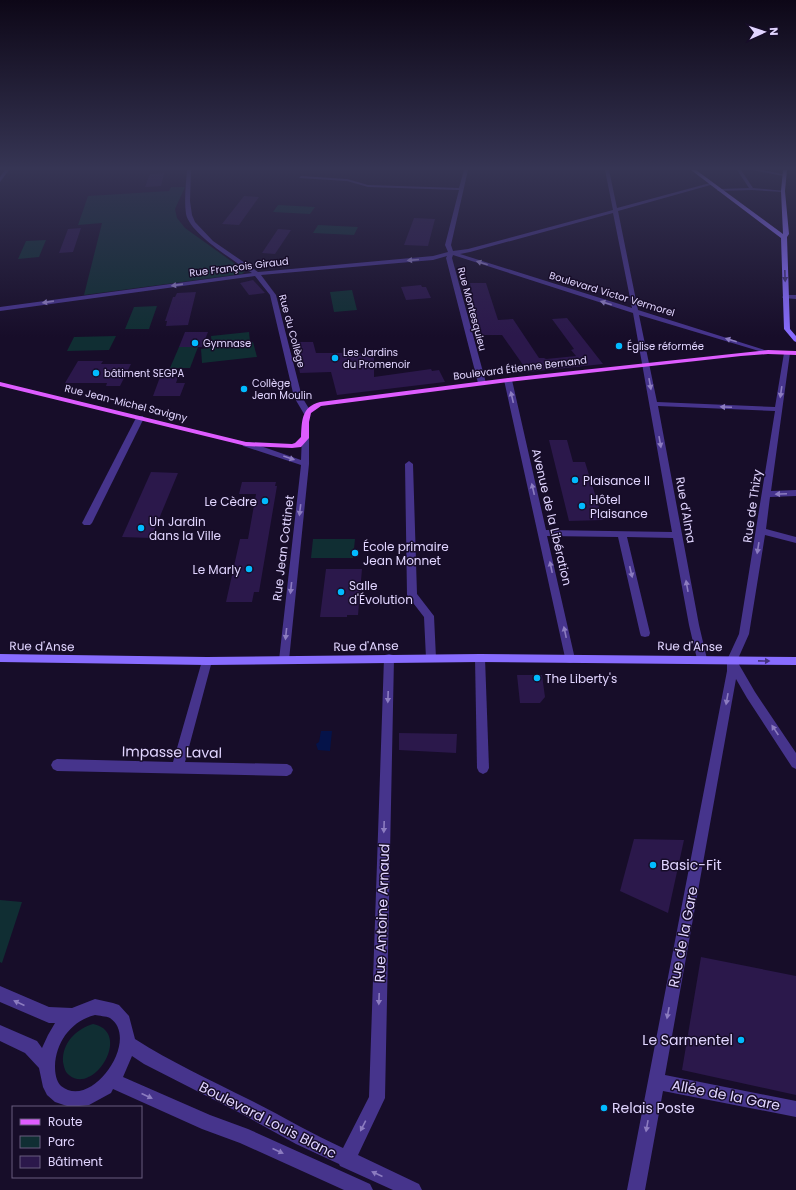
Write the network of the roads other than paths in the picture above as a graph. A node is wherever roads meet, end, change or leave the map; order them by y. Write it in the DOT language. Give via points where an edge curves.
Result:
graph roads {
  1 [pos="195,226"];
  2 [pos="453,226"];
  3 [pos="562,226"];
  4 [pos="619,226"];
  5 [pos="769,226"];
  6 [pos="782,226"];
  7 [pos="784,237"];
  8 [pos="451,252"];
  9 [pos="257,274"];
  10 [pos="786,297"];
  11 [pos="796,297"];
  12 [pos="0,309"];
  13 [pos="636,312"];
  14 [pos="796,340"];
  15 [pos="768,352"];
  16 [pos="791,353"];
  17 [pos="646,364"];
  18 [pos="508,380"];
  19 [pos="0,384"];
  20 [pos="482,384"];
  21 [pos="654,404"];
  22 [pos="779,409"];
  23 [pos="307,412"];
  24 [pos="140,418"];
  25 [pos="305,438"];
  26 [pos="246,444"];
  27 [pos="305,464"];
  28 [pos="409,464"];
  29 [pos="796,493"];
  30 [pos="766,494"];
  31 [pos="87,523"];
  32 [pos="761,531"];
  33 [pos="543,533"];
  34 [pos="622,534"];
  35 [pos="677,535"];
  36 [pos="796,540"];
  37 [pos="645,633"];
  38 [pos="0,658"];
  39 [pos="389,658"];
  40 [pos="431,658"];
  41 [pos="480,658"];
  42 [pos="570,659"];
  43 [pos="702,659"];
  44 [pos="207,660"];
  45 [pos="284,660"];
  46 [pos="732,660"];
  47 [pos="796,661"];
  48 [pos="796,763"];
  49 [pos="57,765"];
  50 [pos="178,767"];
  51 [pos="483,768"];
  52 [pos="287,770"];
  53 [pos="0,994"];
  54 [pos="73,1016"];
  55 [pos="0,1033"];
  56 [pos="127,1043"];
  57 [pos="46,1064"];
  58 [pos="111,1080"];
  59 [pos="655,1081"];
  60 [pos="796,1109"];
  61 [pos="346,1160"];
  62 [pos="364,1190"];
  63 [pos="413,1190"];
  64 [pos="636,1190"];
  1 -- 9 [label="street, Rue du Collège" via="211,242"];
  2 -- 8 [label="street, Rue Montesquieu" via="448,245"];
  3 -- 8 [label="street, Rue François Giraud" via="468,251"];
  4 -- 13 [label="street, Rue d'Alma"];
  5 -- 7 [label="main road"];
  6 -- 7 [label="main road" via="786,234"];
  7 -- 10 [label="main road, one-way"];
  8 -- 9 [label="street, Rue François Giraud, one-way" via="419,260"];
  13 -- 8 [label="street, Boulevard Victor Vermorel, one-way"];
  8 -- 20 [label="street, Rue Montesquieu" via="449,260"];
  9 -- 12 [label="street, Rue François Giraud, one-way"];
  9 -- 23 [label="street, Rue du Collège" via="273,295 298,397"];
  10 -- 11 [label="street"];
  10 -- 14 [label="main road" via="788,329"];
  15 -- 13 [label="street, Boulevard Victor Vermorel, one-way"];
  13 -- 17 [label="street, Rue d'Alma"];
  15 -- 16 [label="main road, Boulevard Étienne Bernand"];
  15 -- 17 [label="main road, Boulevard Étienne Bernand"];
  16 -- 22 [label="street, Rue de Thizy, one-way"];
  17 -- 18 [label="main road, Boulevard Étienne Bernand"];
  17 -- 21 [label="street, Rue d'Alma, one-way"];
  18 -- 20 [label="main road, Boulevard Étienne Bernand"];
  33 -- 18 [label="street, Avenue de la Libération, one-way"];
  19 -- 24 [label="main road, Rue Jean-Michel Savigny"];
  20 -- 23 [label="main road, Boulevard Étienne Bernand" via="324,403 314,406"];
  22 -- 21 [label="street, one-way"];
  21 -- 35 [label="street, Rue d'Alma, one-way"];
  22 -- 30 [label="street, Rue de Thizy"];
  23 -- 25 [label="main road"];
  24 -- 26 [label="main road, Rue Jean-Michel Savigny"];
  24 -- 31 [label="street"];
  25 -- 26 [label="main road, Rue Jean-Michel Savigny" via="298,445"];
  25 -- 27 [label="street, Rue Jean Cottinet"];
  26 -- 27 [label="street, Rue Jean-Michel Savigny, one-way"];
  27 -- 45 [label="street, Rue Jean Cottinet, one-way"];
  28 -- 40 [label="street" via="412,595 429,616"];
  29 -- 30 [label="street, one-way"];
  30 -- 32 [label="street, Rue de Thizy"];
  32 -- 36 [label="street"];
  32 -- 46 [label="street, Rue de Thizy, one-way" via="744,634"];
  33 -- 34 [label="street"];
  42 -- 33 [label="street, Avenue de la Libération, one-way"];
  34 -- 35 [label="street"];
  34 -- 37 [label="street, one-way"];
  43 -- 35 [label="street, Rue d'Alma, one-way"];
  38 -- 44 [label="main road, Rue d'Anse"];
  39 -- 40 [label="main road, Rue d'Anse"];
  39 -- 45 [label="main road, Rue d'Anse"];
  39 -- 61 [label="street, Rue Antoine Arnaud, one-way" via="377,1098"];
  40 -- 41 [label="main road, Rue d'Anse"];
  41 -- 42 [label="main road, Rue d'Anse"];
  41 -- 51 [label="street"];
  42 -- 43 [label="main road, Rue d'Anse"];
  43 -- 46 [label="main road, Rue d'Anse"];
  44 -- 45 [label="main road, Rue d'Anse"];
  44 -- 50 [label="street"];
  46 -- 47 [label="main road, Rue d'Anse, one-way"];
  48 -- 46 [label="street, one-way" via="751,695"];
  46 -- 59 [label="street, Rue de la Gare, one-way" via="703,830"];
  49 -- 50 [label="street, Impasse Laval"];
  50 -- 52 [label="street, Impasse Laval"];
  54 -- 53 [label="street, one-way" via="49,1015"];
  54 -- 56 [label="street" via="95,1007 112,1010 124,1023"];
  54 -- 57 [label="street" via="58,1032"];
  55 -- 57 [label="street" via="31,1047"];
  56 -- 58 [label="street" via="122,1062"];
  56 -- 61 [label="street, Boulevard Louis Blanc" via="157,1062"];
  57 -- 58 [label="street" via="51,1087 68,1099 92,1096"];
  58 -- 62 [label="street, Boulevard Louis Blanc, one-way"];
  59 -- 60 [label="street, Allée de la Gare"];
  59 -- 64 [label="street, Rue de la Gare, one-way"];
  63 -- 61 [label="street, Boulevard Louis Blanc, one-way"];
}
